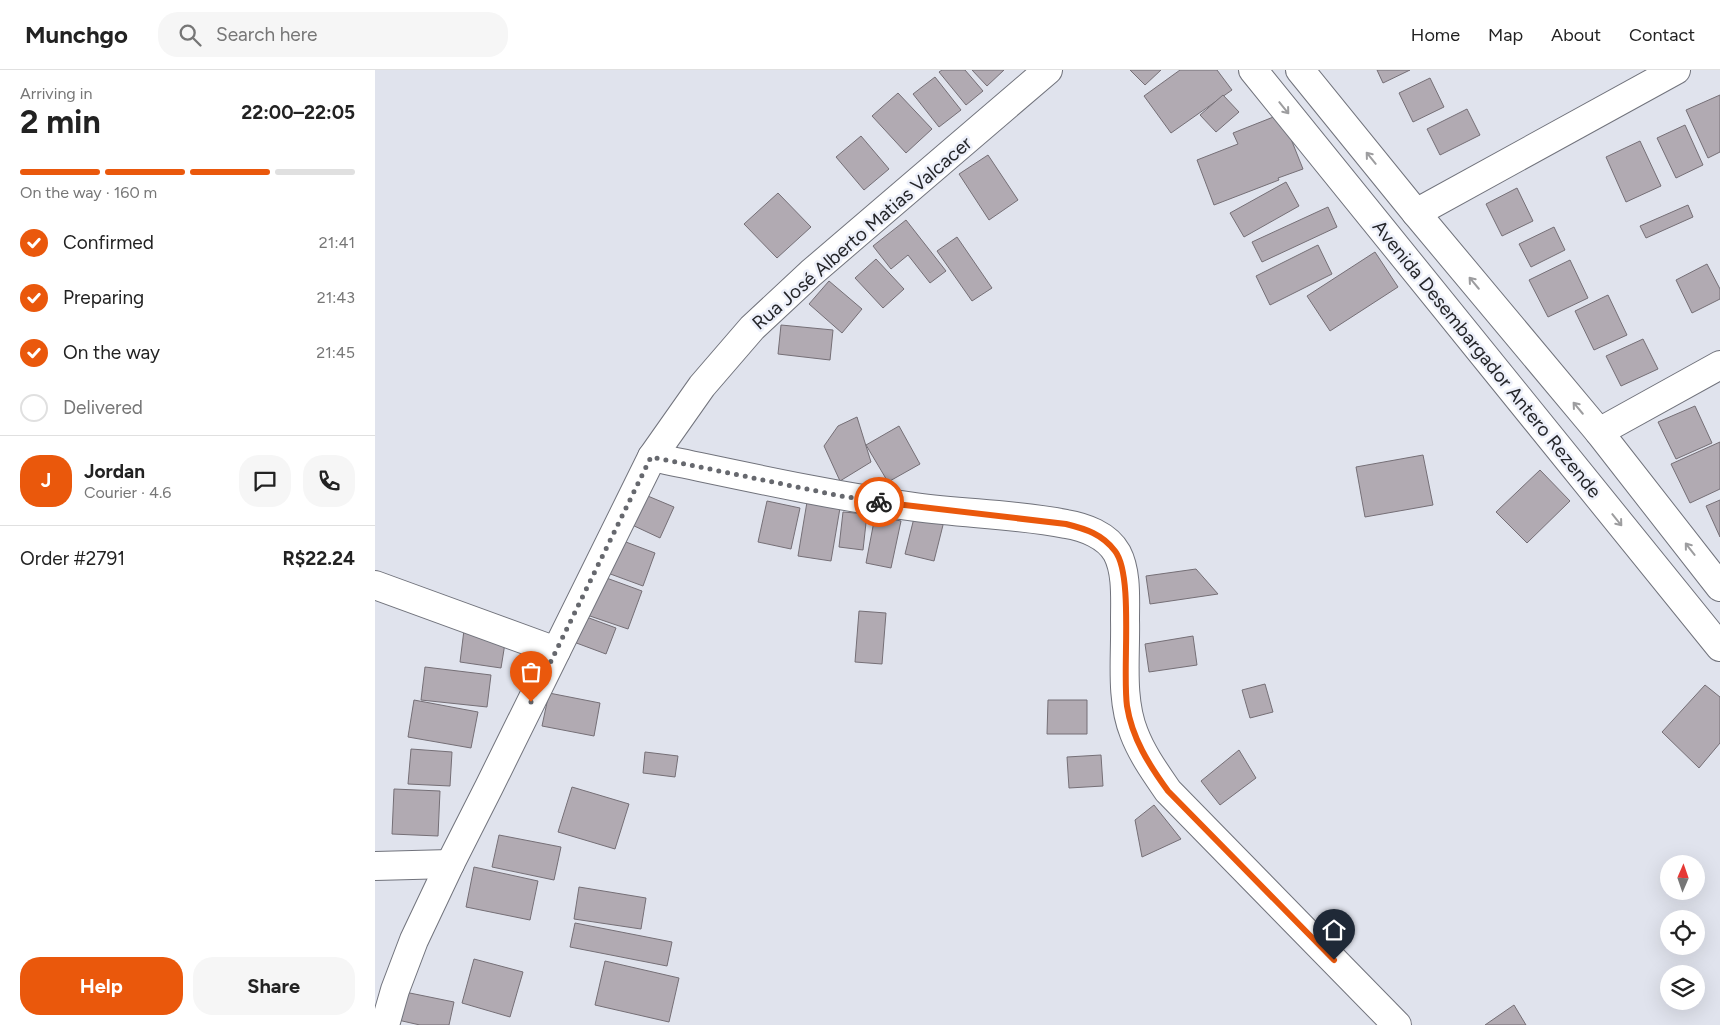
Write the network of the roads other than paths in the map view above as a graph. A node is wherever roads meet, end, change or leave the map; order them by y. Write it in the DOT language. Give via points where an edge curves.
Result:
graph roads {
  1 [pos="1047,70"];
  2 [pos="1253,70"];
  3 [pos="1300,70"];
  4 [pos="1676,70"];
  5 [pos="1416,213"];
  6 [pos="1720,366"];
  7 [pos="1599,432"];
  8 [pos="651,457"];
  9 [pos="375,585"];
  10 [pos="1720,587"];
  11 [pos="1720,647"];
  12 [pos="556,651"];
  13 [pos="449,864"];
  14 [pos="375,866"];
  15 [pos="1388,1022"];
  16 [pos="385,1025"];
  1 -- 8 [label="street, Rua José Alberto Matias Valcacer" via="811,273 752,328 702,386"];
  2 -- 11 [label="street, Avenida Desembargador Antero Rezende, one-way"];
  5 -- 3 [label="street, Avenida Desembargador Antero Rezende, one-way"];
  4 -- 5 [label="street"];
  7 -- 5 [label="street, Avenida Desembargador Antero Rezende, one-way"];
  6 -- 7 [label="street"];
  10 -- 7 [label="street, Avenida Desembargador Antero Rezende, one-way"];
  8 -- 12 [label="street, Rua José Alberto Matias Valcacer"];
  8 -- 15 [label="street" via="841,496 1066,524 1091,531 1108,543 1117,553 1124,575 1127,706 1133,731 1147,762 1168,791"];
  9 -- 12 [label="street"];
  12 -- 13 [label="street, Rua José Alberto Matias Valcacer"];
  13 -- 14 [label="street"];
  13 -- 16 [label="street, Rua José Alberto Matias Valcacer" via="414,940"];
}
